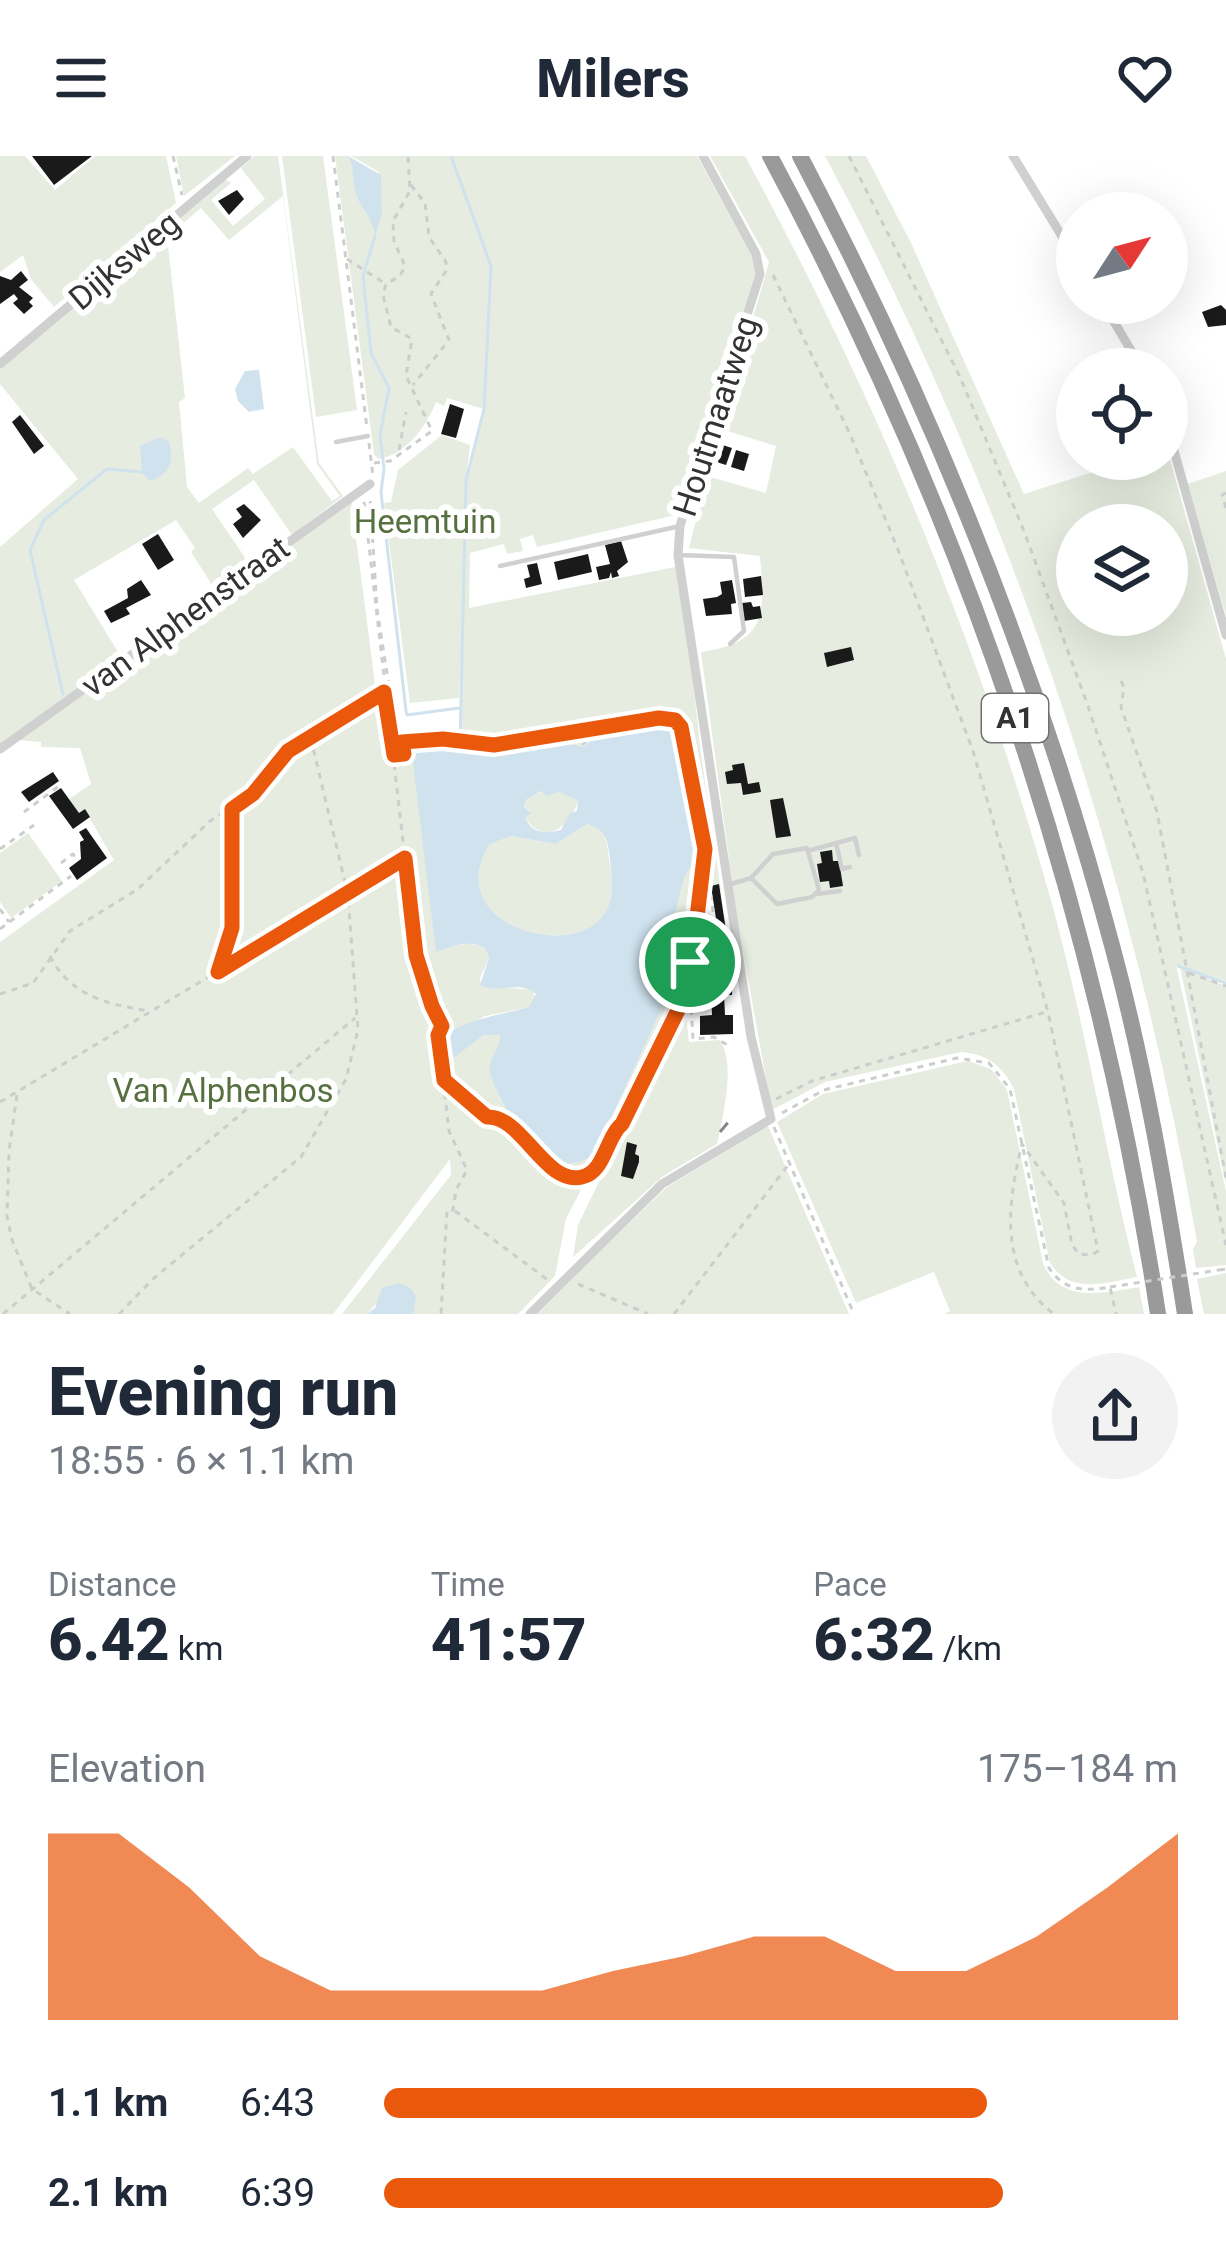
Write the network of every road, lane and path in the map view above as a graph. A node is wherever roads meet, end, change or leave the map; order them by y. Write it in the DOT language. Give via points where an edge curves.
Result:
graph roads {
  1 [pos="172,156"];
  2 [pos="247,156"];
  3 [pos="333,156"];
  4 [pos="408,156"];
  5 [pos="703,156"];
  6 [pos="770,156"];
  7 [pos="800,156"];
  8 [pos="849,156"];
  9 [pos="1013,156"];
  10 [pos="411,185"];
  11 [pos="185,208"];
  12 [pos="1056,227"];
  13 [pos="347,259"];
  14 [pos="760,268"];
  15 [pos="386,284"];
  16 [pos="0,364"];
  17 [pos="412,386"];
  18 [pos="406,412"];
  19 [pos="368,436"];
  20 [pos="336,442"];
  21 [pos="398,452"];
  22 [pos="1182,480"];
  23 [pos="370,484"];
  24 [pos="1226,493"];
  25 [pos="1226,508"];
  26 [pos="680,526"];
  27 [pos="678,555"];
  28 [pos="500,566"];
  29 [pos="1226,635"];
  30 [pos="730,644"];
  31 [pos="1121,681"];
  32 [pos="384,692"];
  33 [pos="601,727"];
  34 [pos="556,735"];
  35 [pos="310,737"];
  36 [pos="0,749"];
  37 [pos="398,755"];
  38 [pos="59,786"];
  39 [pos="232,809"];
  40 [pos="25,812"];
  41 [pos="34,825"];
  42 [pos="836,843"];
  43 [pos="0,849"];
  44 [pos="811,850"];
  45 [pos="859,854"];
  46 [pos="405,858"];
  47 [pos="77,860"];
  48 [pos="61,863"];
  49 [pos="850,867"];
  50 [pos="71,876"];
  51 [pos="751,878"];
  52 [pos="728,885"];
  53 [pos="840,891"];
  54 [pos="817,894"];
  55 [pos="348,895"];
  56 [pos="699,898"];
  57 [pos="0,909"];
  58 [pos="10,922"];
  59 [pos="0,929"];
  60 [pos="694,943"];
  61 [pos="50,956"];
  62 [pos="739,960"];
  63 [pos="690,962"];
  64 [pos="1187,970"];
  65 [pos="218,972"];
  66 [pos="658,982"];
  67 [pos="1226,986"];
  68 [pos="686,988"];
  69 [pos="0,994"];
  70 [pos="685,996"];
  71 [pos="152,1011"];
  72 [pos="1046,1012"];
  73 [pos="357,1016"];
  74 [pos="729,1046"];
  75 [pos="444,1080"];
  76 [pos="18,1093"];
  77 [pos="0,1102"];
  78 [pos="765,1105"];
  79 [pos="771,1119"];
  80 [pos="1022,1144"];
  81 [pos="790,1163"];
  82 [pos="1226,1178"];
  83 [pos="453,1210"];
  84 [pos="1226,1245"];
  85 [pos="1226,1269"];
  86 [pos="567,1276"];
  87 [pos="1110,1287"];
  88 [pos="555,1288"];
  89 [pos="32,1289"];
  90 [pos="3,1314"];
  91 [pos="70,1314"];
  92 [pos="119,1314"];
  93 [pos="441,1314"];
  94 [pos="530,1314"];
  95 [pos="648,1314"];
  96 [pos="674,1314"];
  97 [pos="854,1314"];
  98 [pos="1054,1314"];
  99 [pos="1116,1314"];
  100 [pos="1159,1314"];
  101 [pos="1186,1314"];
  1 -- 11 [label="path"];
  2 -- 11 [label="street, Dijksweg"];
  3 -- 13 [label="path"];
  4 -- 10 [label="path"];
  5 -- 14 [label="street"];
  6 -- 100 [label="highway, A1" via="878,371 1003,679 1089,962"];
  7 -- 101 [label="highway, A1" via="944,454 1039,703 1114,952"];
  8 -- 84 [label="path" via="960,377 1088,706 1143,872"];
  9 -- 12 [label="street"];
  10 -- 15 [label="path" via="393,221 405,266"];
  10 -- 17 [label="path" via="424,202 424,229 446,262 431,294 449,340"];
  11 -- 16 [label="street, Dijksweg"];
  13 -- 15 [label="path"];
  13 -- 19 [label="path"];
  14 -- 26 [label="street, Houtmaatweg"];
  14 -- 72 [label="path" via="775,276 796,318 897,547 973,751"];
  15 -- 17 [label="path" via="391,327 412,339"];
  17 -- 21 [label="path" via="432,431"];
  18 -- 21 [label="path"];
  19 -- 20 [label="lane"];
  19 -- 21 [label="path" via="372,463"];
  22 -- 29 [label="street"];
  23 -- 32 [label="path" via="363,504"];
  23 -- 36 [label="street, van Alphenstraat"];
  24 -- 25 [label="path"];
  26 -- 27 [label="street, Houtmaatweg"];
  26 -- 28 [label="lane"];
  27 -- 30 [label="lane" via="734,557 744,631"];
  27 -- 52 [label="street, Houtmaatweg"];
  31 -- 64 [label="path"];
  32 -- 35 [label="path"];
  32 -- 37 [label="path"];
  33 -- 34 [label="path"];
  33 -- 34 [label="path" via="586,744"];
  33 -- 56 [label="path" via="659,718 681,727 705,849"];
  34 -- 37 [label="path" via="494,745 402,742"];
  35 -- 39 [label="path"];
  35 -- 55 [label="path"];
  37 -- 46 [label="path"];
  38 -- 40 [label="path"];
  39 -- 61 [label="path" via="138,889 70,931"];
  39 -- 65 [label="path" via="232,928"];
  41 -- 43 [label="path"];
  42 -- 44 [label="lane"];
  42 -- 45 [label="lane" via="855,838"];
  42 -- 49 [label="lane" via="842,869"];
  44 -- 51 [label="lane" via="773,854"];
  44 -- 54 [label="lane"];
  46 -- 55 [label="path"];
  46 -- 75 [label="path" via="416,955 441,1018"];
  47 -- 48 [label="path" via="73,854"];
  50 -- 58 [label="path"];
  51 -- 52 [label="lane"];
  51 -- 54 [label="lane" via="777,904"];
  52 -- 62 [label="street, Houtmaatweg"];
  53 -- 54 [label="lane"];
  55 -- 65 [label="path"];
  55 -- 73 [label="path"];
  56 -- 60 [label="path"];
  56 -- 60 [label="path" via="711,896 718,949"];
  57 -- 58 [label="path"];
  58 -- 59 [label="path"];
  60 -- 63 [label="path"];
  61 -- 69 [label="path" via="33,983"];
  61 -- 71 [label="path" via="61,978 108,1005"];
  62 -- 63 [label="path"];
  62 -- 78 [label="street, Houtmaatweg"];
  63 -- 68 [label="path"];
  64 -- 67 [label="path"];
  64 -- 82 [label="path"];
  65 -- 71 [label="path"];
  66 -- 68 [label="path"];
  68 -- 70 [label="path"];
  70 -- 74 [label="path" via="693,1040 714,1037"];
  70 -- 75 [label="path" via="622,1124 581,1178 540,1158 512,1125 487,1117"];
  71 -- 76 [label="path"];
  72 -- 78 [label="path" via="812,1082"];
  72 -- 80 [label="path" via="1098,1251 1079,1254 1072,1245 1064,1203"];
  73 -- 89 [label="path"];
  73 -- 92 [label="path" via="346,1078 302,1157"];
  75 -- 83 [label="path" via="448,1131 467,1170"];
  76 -- 77 [label="path"];
  76 -- 89 [label="path" via="7,1216"];
  78 -- 79 [label="street, Houtmaatweg"];
  79 -- 80 [label="path" via="824,1090 966,1057 1007,1082"];
  79 -- 81 [label="path"];
  79 -- 86 [label="street" via="662,1184"];
  80 -- 87 [label="path" via="1052,1274 1078,1289"];
  80 -- 98 [label="path" via="1009,1234 1019,1276"];
  81 -- 96 [label="path"];
  81 -- 97 [label="path"];
  83 -- 88 [label="path"];
  83 -- 93 [label="path"];
  85 -- 87 [label="path, bridge"];
  86 -- 88 [label="street"];
  86 -- 95 [label="path"];
  87 -- 99 [label="path"];
  88 -- 94 [label="street"];
  89 -- 90 [label="path"];
  89 -- 91 [label="path"];
}
